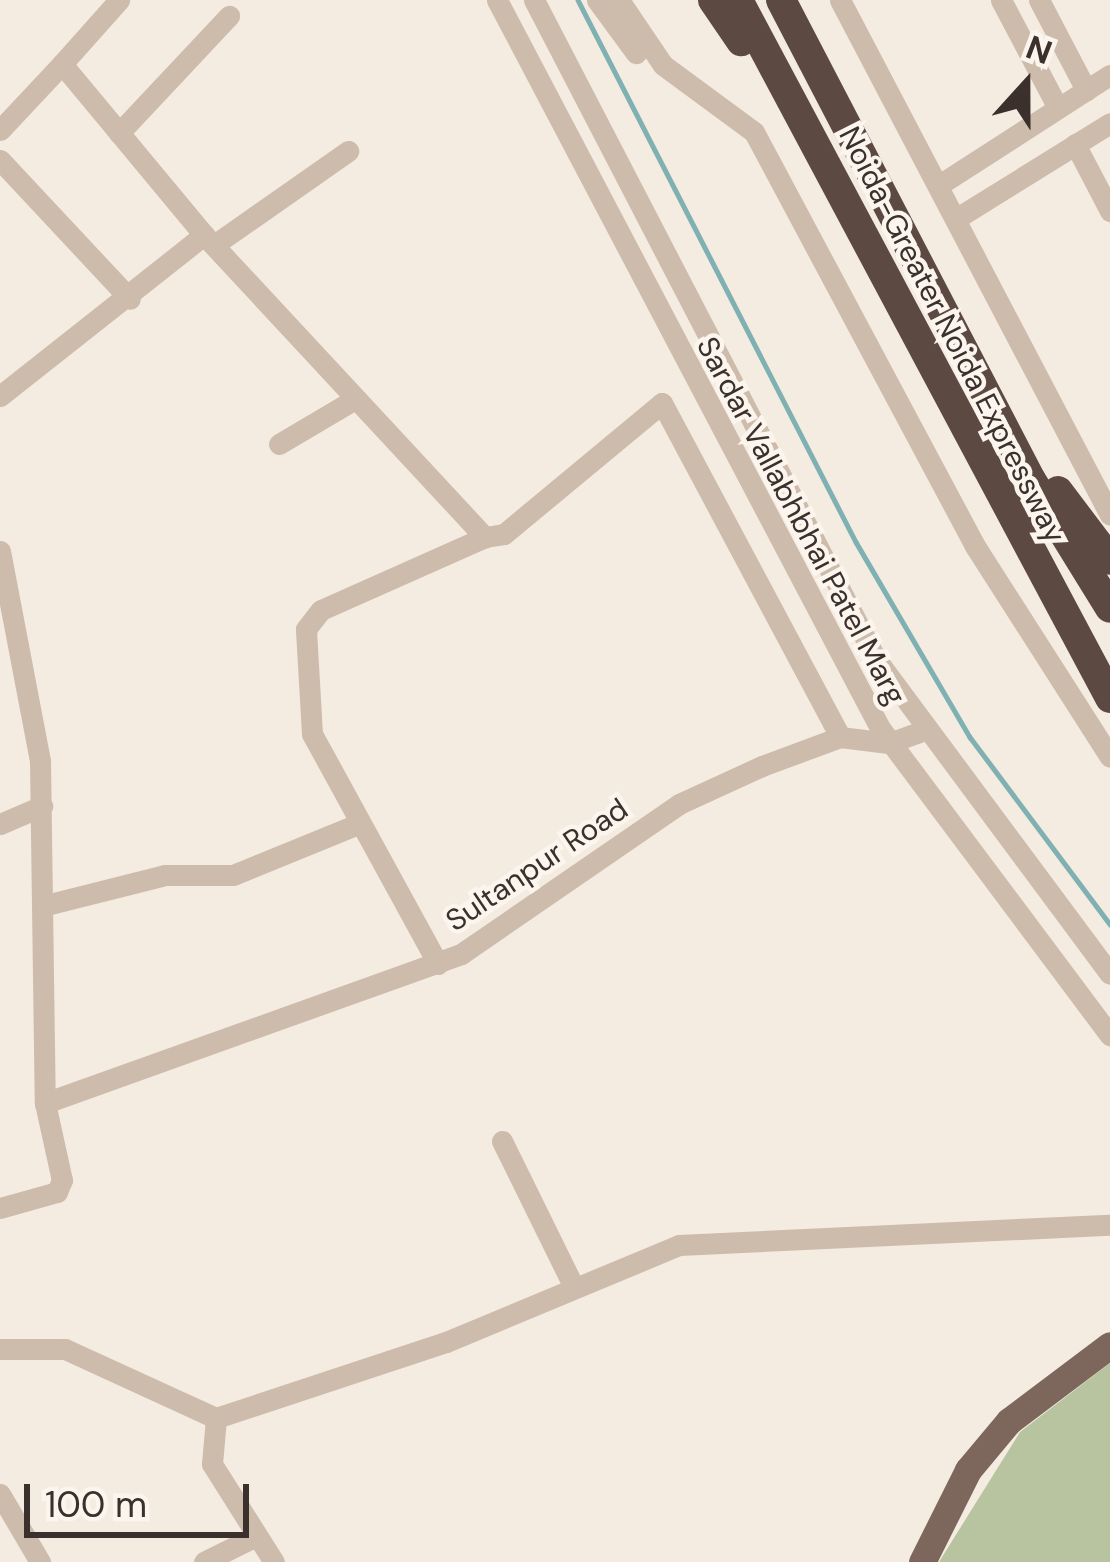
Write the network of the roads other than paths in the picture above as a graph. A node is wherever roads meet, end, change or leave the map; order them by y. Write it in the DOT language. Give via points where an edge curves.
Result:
graph roads {
  1 [pos="497,0"];
  2 [pos="534,0"];
  3 [pos="597,0"];
  4 [pos="619,0"];
  5 [pos="713,0"];
  6 [pos="737,0"];
  7 [pos="781,0"];
  8 [pos="840,0"];
  9 [pos="1001,0"];
  10 [pos="1039,0"];
  11 [pos="105,5"];
  12 [pos="229,16"];
  13 [pos="62,64"];
  14 [pos="1110,75"];
  15 [pos="1086,90"];
  16 [pos="1058,108"];
  17 [pos="799,118"];
  18 [pos="1109,127"];
  19 [pos="0,130"];
  20 [pos="119,133"];
  21 [pos="1075,143"];
  22 [pos="348,151"];
  23 [pos="0,160"];
  24 [pos="939,185"];
  25 [pos="792,208"];
  26 [pos="1110,211"];
  27 [pos="957,218"];
  28 [pos="209,240"];
  29 [pos="130,299"];
  30 [pos="983,389"];
  31 [pos="0,396"];
  32 [pos="350,402"];
  33 [pos="279,444"];
  34 [pos="1110,515"];
  35 [pos="485,537"];
  36 [pos="0,551"];
  37 [pos="1110,560"];
  38 [pos="1110,608"];
  39 [pos="1110,698"];
  40 [pos="922,730"];
  41 [pos="840,737"];
  42 [pos="890,743"];
  43 [pos="1110,757"];
  44 [pos="42,806"];
  45 [pos="0,824"];
  46 [pos="358,824"];
  47 [pos="46,905"];
  48 [pos="438,964"];
  49 [pos="1110,974"];
  50 [pos="1110,1034"];
  51 [pos="45,1102"];
  52 [pos="502,1141"];
  53 [pos="0,1208"];
  54 [pos="1110,1225"];
  55 [pos="574,1285"];
  56 [pos="1110,1345"];
  57 [pos="0,1349"];
  58 [pos="216,1418"];
  59 [pos="0,1493"];
  60 [pos="252,1538"];
  61 [pos="40,1562"];
  62 [pos="203,1562"];
  63 [pos="274,1562"];
  64 [pos="922,1562"];
  1 -- 42 [label="street, Sardar Vallabhbhai Patel Marg"];
  2 -- 40 [label="street, Sardar Vallabhbhai Patel Marg" via="744,421"];
  3 -- 25 [label="street" via="652,71 742,139"];
  4 -- 25 [label="street" via="663,65 754,133"];
  5 -- 17 [label="highway"];
  6 -- 17 [label="highway, Noida-Greater Noida Expressway"];
  7 -- 30 [label="highway, Noida-Greater Noida Expressway"];
  8 -- 24 [label="street"];
  9 -- 16 [label="street"];
  10 -- 15 [label="street"];
  11 -- 13 [label="street"];
  12 -- 20 [label="street"];
  13 -- 19 [label="street"];
  13 -- 20 [label="street"];
  14 -- 15 [label="street"];
  15 -- 16 [label="street"];
  16 -- 24 [label="street"];
  17 -- 39 [label="highway, Noida-Greater Noida Expressway"];
  18 -- 21 [label="street"];
  20 -- 28 [label="street"];
  21 -- 26 [label="street"];
  21 -- 27 [label="street"];
  22 -- 28 [label="street"];
  23 -- 29 [label="street"];
  24 -- 27 [label="street"];
  25 -- 43 [label="street" via="975,546"];
  27 -- 34 [label="street"];
  28 -- 29 [label="street"];
  28 -- 32 [label="street"];
  29 -- 31 [label="street"];
  30 -- 37 [label="highway"];
  30 -- 38 [label="highway, Noida-Greater Noida Expressway"];
  32 -- 33 [label="street"];
  32 -- 35 [label="street"];
  35 -- 41 [label="street" via="504,534 662,403"];
  35 -- 46 [label="street" via="308,622 308,718"];
  36 -- 44 [label="street"];
  40 -- 42 [label="street, Sultanpur Road"];
  40 -- 49 [label="street, Sardar Vallabhbhai Patel Marg"];
  41 -- 42 [label="street, Sultanpur Road"];
  41 -- 48 [label="street, Sultanpur Road" via="679,805"];
  42 -- 50 [label="street, Sardar Vallabhbhai Patel Marg"];
  44 -- 45 [label="street"];
  44 -- 47 [label="street"];
  46 -- 47 [label="street" via="233,875 165,875"];
  46 -- 48 [label="street"];
  47 -- 51 [label="street"];
  48 -- 51 [label="street, Sultanpur Road"];
  51 -- 53 [label="street" via="62,1187"];
  52 -- 55 [label="street"];
  54 -- 55 [label="street" via="957,1239 716,1239"];
  55 -- 58 [label="street" via="446,1342"];
  56 -- 64 [label="main road" via="1009,1420 968,1470"];
  57 -- 58 [label="street" via="64,1348"];
  58 -- 60 [label="street" via="209,1456"];
  59 -- 61 [label="street"];
  60 -- 62 [label="street"];
  60 -- 63 [label="street"];
}
